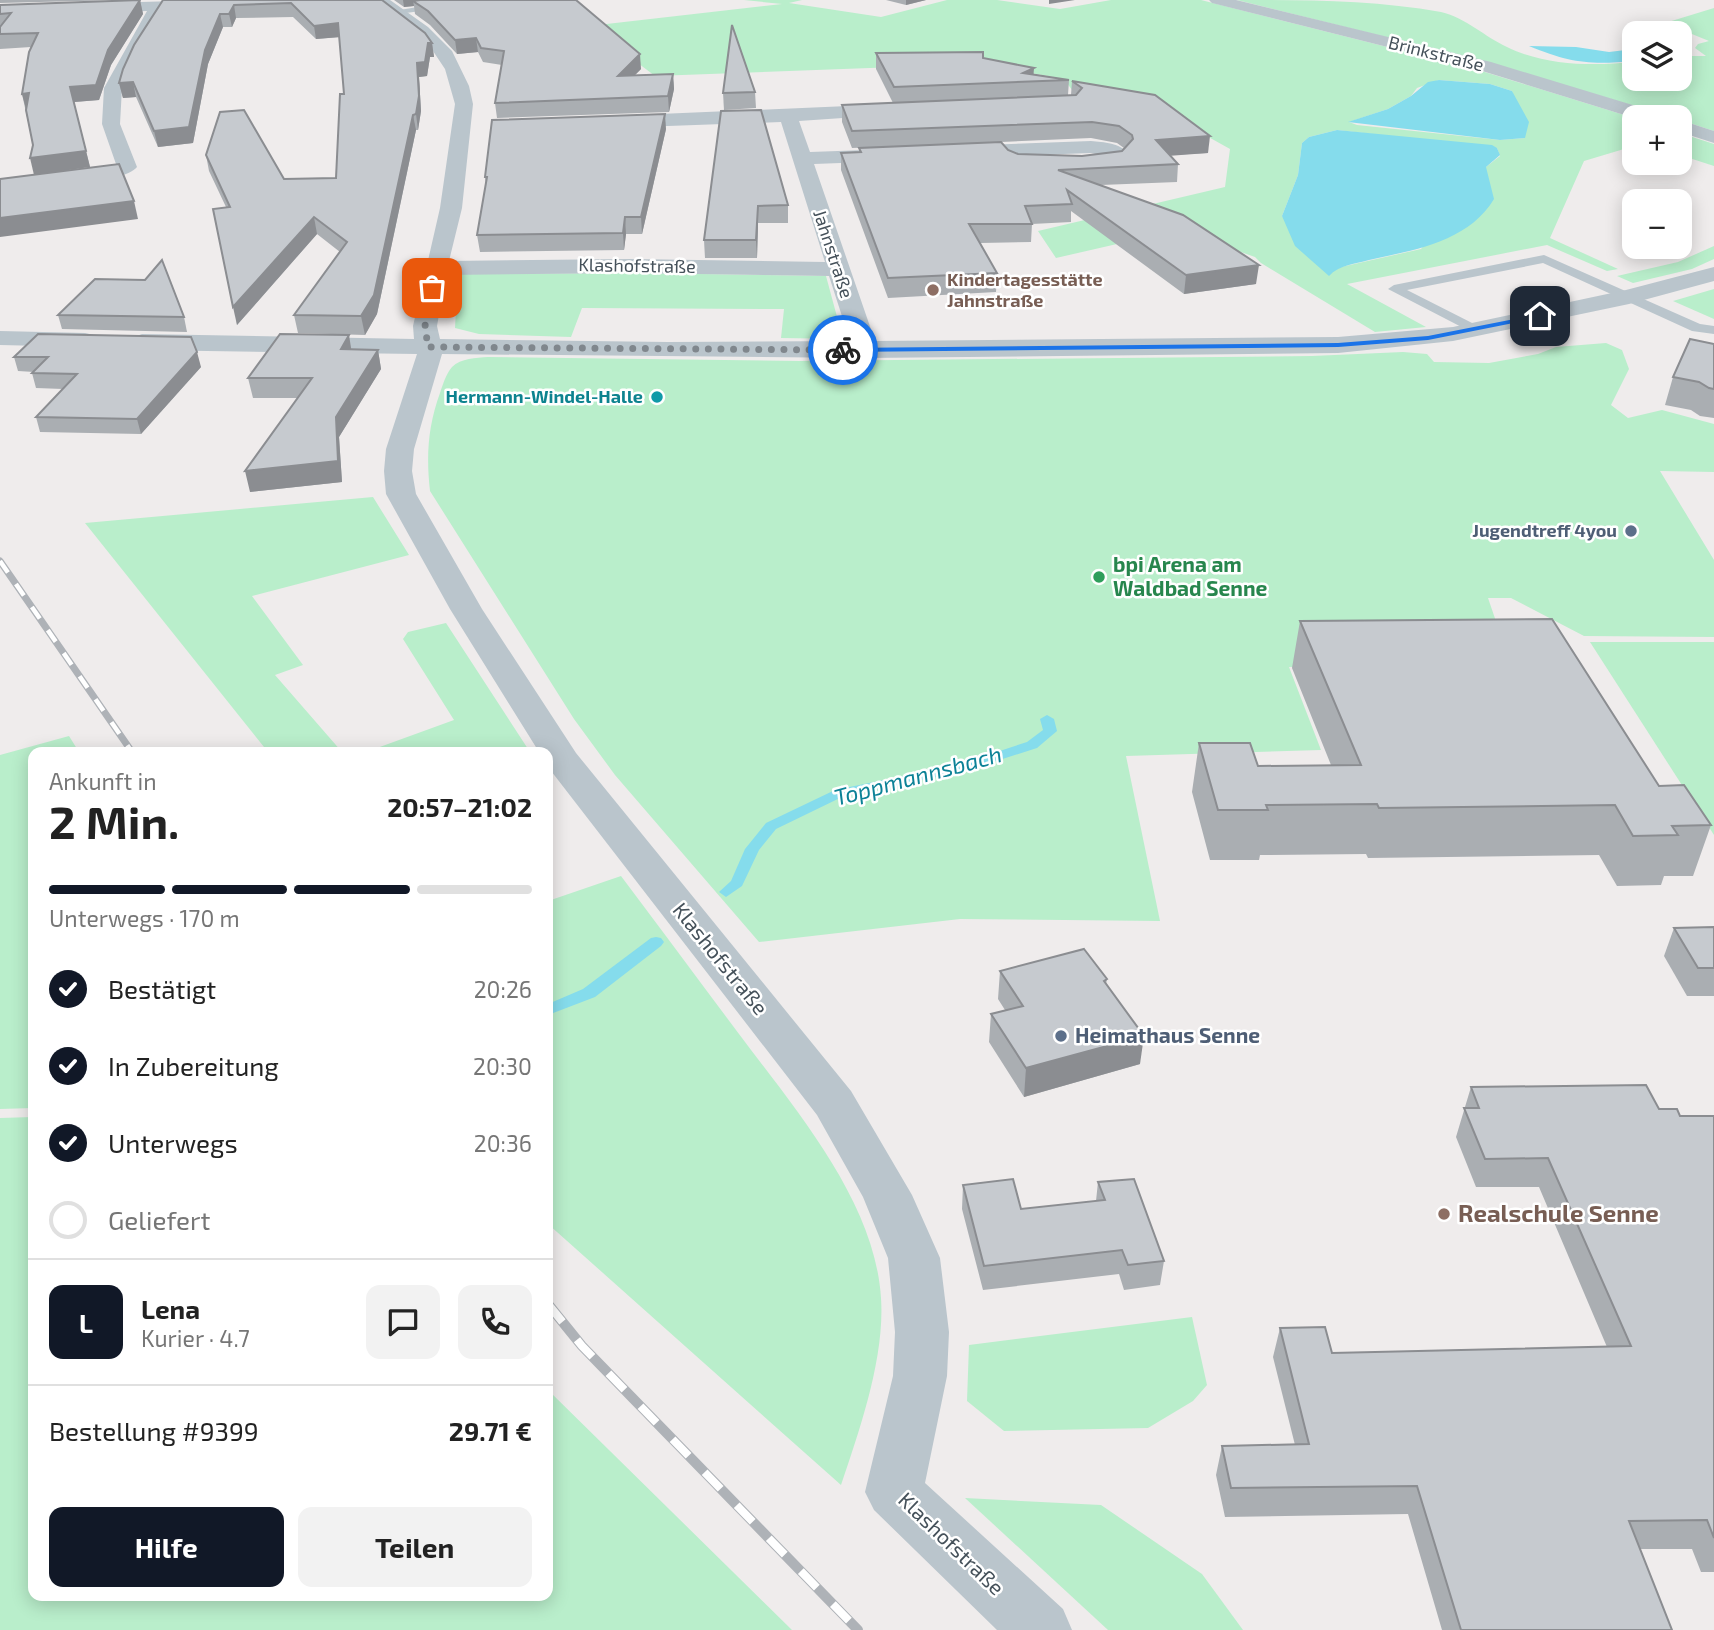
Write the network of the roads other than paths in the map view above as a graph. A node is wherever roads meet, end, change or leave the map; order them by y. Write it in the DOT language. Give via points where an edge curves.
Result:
graph roads {
  1 [pos="379,0"];
  2 [pos="1217,0"];
  3 [pos="226,5"];
  4 [pos="452,5"];
  5 [pos="158,7"];
  6 [pos="0,11"];
  7 [pos="398,11"];
  8 [pos="1622,108"];
  9 [pos="908,110"];
  10 [pos="788,116"];
  11 [pos="597,122"];
  12 [pos="1692,130"];
  13 [pos="1714,137"];
  14 [pos="1007,150"];
  15 [pos="938,153"];
  16 [pos="911,154"];
  17 [pos="802,158"];
  18 [pos="0,188"];
  19 [pos="436,268"];
  20 [pos="838,268"];
  21 [pos="1714,274"];
  22 [pos="1629,297"];
  23 [pos="1475,330"];
  24 [pos="1714,330"];
  25 [pos="0,338"];
  26 [pos="428,347"];
  27 [pos="865,350"];
  28 [pos="1041,1630"];
  1 -- 7 [label="street, Klashofstraße"];
  2 -- 8 [label="street, Brinkstraße" via="1485,66"];
  3 -- 5 [label="street"];
  4 -- 7 [label="lane"];
  5 -- 6 [label="street"];
  5 -- 18 [label="street" via="113,88 111,124 127,167 109,174"];
  7 -- 19 [label="street, Klashofstraße" via="437,42 457,71 469,127"];
  9 -- 10 [label="street"];
  10 -- 11 [label="street"];
  10 -- 17 [label="street, Jahnstraße"];
  12 -- 13 [label="street"];
  14 -- 15 [label="street"];
  16 -- 17 [label="street"];
  17 -- 20 [label="street, Jahnstraße"];
  19 -- 20 [label="street, Klashofstraße"];
  19 -- 26 [label="street, Klashofstraße" via="425,326"];
  20 -- 27 [label="street, Jahnstraße"];
  21 -- 22 [label="street"];
  22 -- 23 [label="street"];
  22 -- 23 [label="lane" via="1544,259 1394,289"];
  22 -- 24 [label="lane" via="1697,328"];
  23 -- 27 [label="street" via="1416,340 1315,346"];
  25 -- 26 [label="street"];
  26 -- 27 [label="street"];
  26 -- 28 [label="street, Klashofstraße" via="428,368 400,449 401,494 466,609 561,759 834,1103 887,1195 914,1258 922,1332 920,1376 894,1492"];
}
